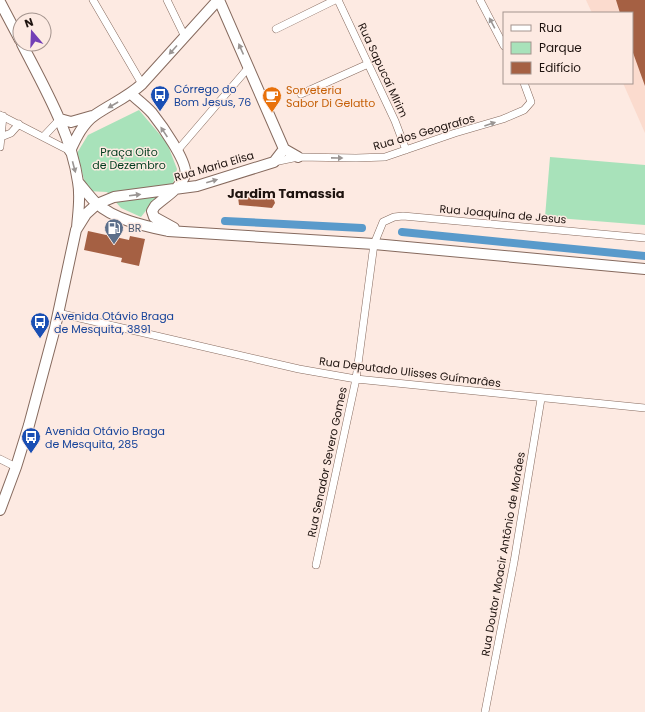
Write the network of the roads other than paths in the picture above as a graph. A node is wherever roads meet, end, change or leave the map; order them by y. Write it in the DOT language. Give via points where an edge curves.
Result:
graph roads {
  1 [pos="93,0"];
  2 [pos="168,0"];
  3 [pos="218,0"];
  4 [pos="337,0"];
  5 [pos="480,0"];
  6 [pos="0,4"];
  7 [pos="12,26"];
  8 [pos="276,29"];
  9 [pos="185,37"];
  10 [pos="503,44"];
  11 [pos="26,52"];
  12 [pos="368,64"];
  13 [pos="249,68"];
  14 [pos="142,84"];
  15 [pos="524,84"];
  16 [pos="131,94"];
  17 [pos="301,94"];
  18 [pos="1,116"];
  19 [pos="94,116"];
  20 [pos="60,119"];
  21 [pos="19,124"];
  22 [pos="44,136"];
  23 [pos="1,137"];
  24 [pos="0,147"];
  25 [pos="284,149"];
  26 [pos="406,150"];
  27 [pos="70,151"];
  28 [pos="177,151"];
  29 [pos="298,157"];
  30 [pos="274,162"];
  31 [pos="78,182"];
  32 [pos="174,190"];
  33 [pos="97,204"];
  34 [pos="76,230"];
  35 [pos="183,232"];
  36 [pos="645,238"];
  37 [pos="374,244"];
  38 [pos="645,269"];
  39 [pos="58,313"];
  40 [pos="356,379"];
  41 [pos="541,399"];
  42 [pos="645,408"];
  43 [pos="0,459"];
  44 [pos="16,467"];
  45 [pos="0,510"];
  46 [pos="316,566"];
  47 [pos="485,712"];
  1 -- 14 [label="street"];
  2 -- 9 [label="street"];
  3 -- 9 [label="main road"];
  13 -- 3 [label="main road, one-way"];
  4 -- 8 [label="street"];
  4 -- 12 [label="street, Rua Sapucaí MIrim"];
  10 -- 5 [label="street, one-way"];
  6 -- 7 [label="main road"];
  9 -- 14 [label="main road, one-way"];
  11 -- 20 [label="main road"];
  12 -- 17 [label="street"];
  12 -- 26 [label="street, Rua Sapucaí MIrim"];
  13 -- 25 [label="main road"];
  13 -- 28 [label="street"];
  14 -- 16 [label="main road"];
  26 -- 15 [label="street, Rua dos Geografos, one-way" via="516,114 531,102"];
  16 -- 19 [label="main road, one-way"];
  28 -- 16 [label="main road, one-way" via="152,113"];
  18 -- 21 [label="street"];
  18 -- 23 [label="street"];
  19 -- 20 [label="main road" via="71,122"];
  19 -- 27 [label="main road" via="80,132"];
  20 -- 22 [label="street"];
  20 -- 27 [label="main road"];
  21 -- 22 [label="street"];
  21 -- 23 [label="street"];
  22 -- 27 [label="street" via="64,150"];
  23 -- 24 [label="street"];
  25 -- 29 [label="main road"];
  25 -- 30 [label="main road"];
  29 -- 26 [label="street, Rua dos Geografos, one-way" via="377,158"];
  27 -- 31 [label="main road, one-way"];
  28 -- 32 [label="main road" via="186,173"];
  29 -- 30 [label="street, Rua dos Geografos"];
  32 -- 30 [label="main road, Rua Maria Elisa, one-way" via="197,186"];
  31 -- 33 [label="main road"];
  31 -- 34 [label="main road"];
  33 -- 32 [label="main road, Rua Maria Elisa, one-way" via="114,197"];
  32 -- 35 [label="main road" via="155,206 152,215"];
  33 -- 34 [label="main road" via="86,214"];
  33 -- 35 [label="main road" via="141,224"];
  34 -- 39 [label="main road"];
  35 -- 37 [label="main road"];
  36 -- 37 [label="street, Rua Joaquina de Jesus" via="403,216 383,222"];
  37 -- 38 [label="main road"];
  37 -- 40 [label="street, Rua Senador Severo Gomes"];
  39 -- 40 [label="street, Rua Deputado Ulisses Guímarâes" via="299,369"];
  39 -- 44 [label="main road"];
  40 -- 41 [label="street, Rua Deputado Ulisses Guímarâes"];
  40 -- 46 [label="street, Rua Senador Severo Gomes"];
  41 -- 42 [label="street, Rua Deputado Ulisses Guímarâes"];
  41 -- 47 [label="street, Rua Doutor Moacir Antônio de Morâes" via="514,562"];
  43 -- 44 [label="street"];
  44 -- 45 [label="main road"];
}
